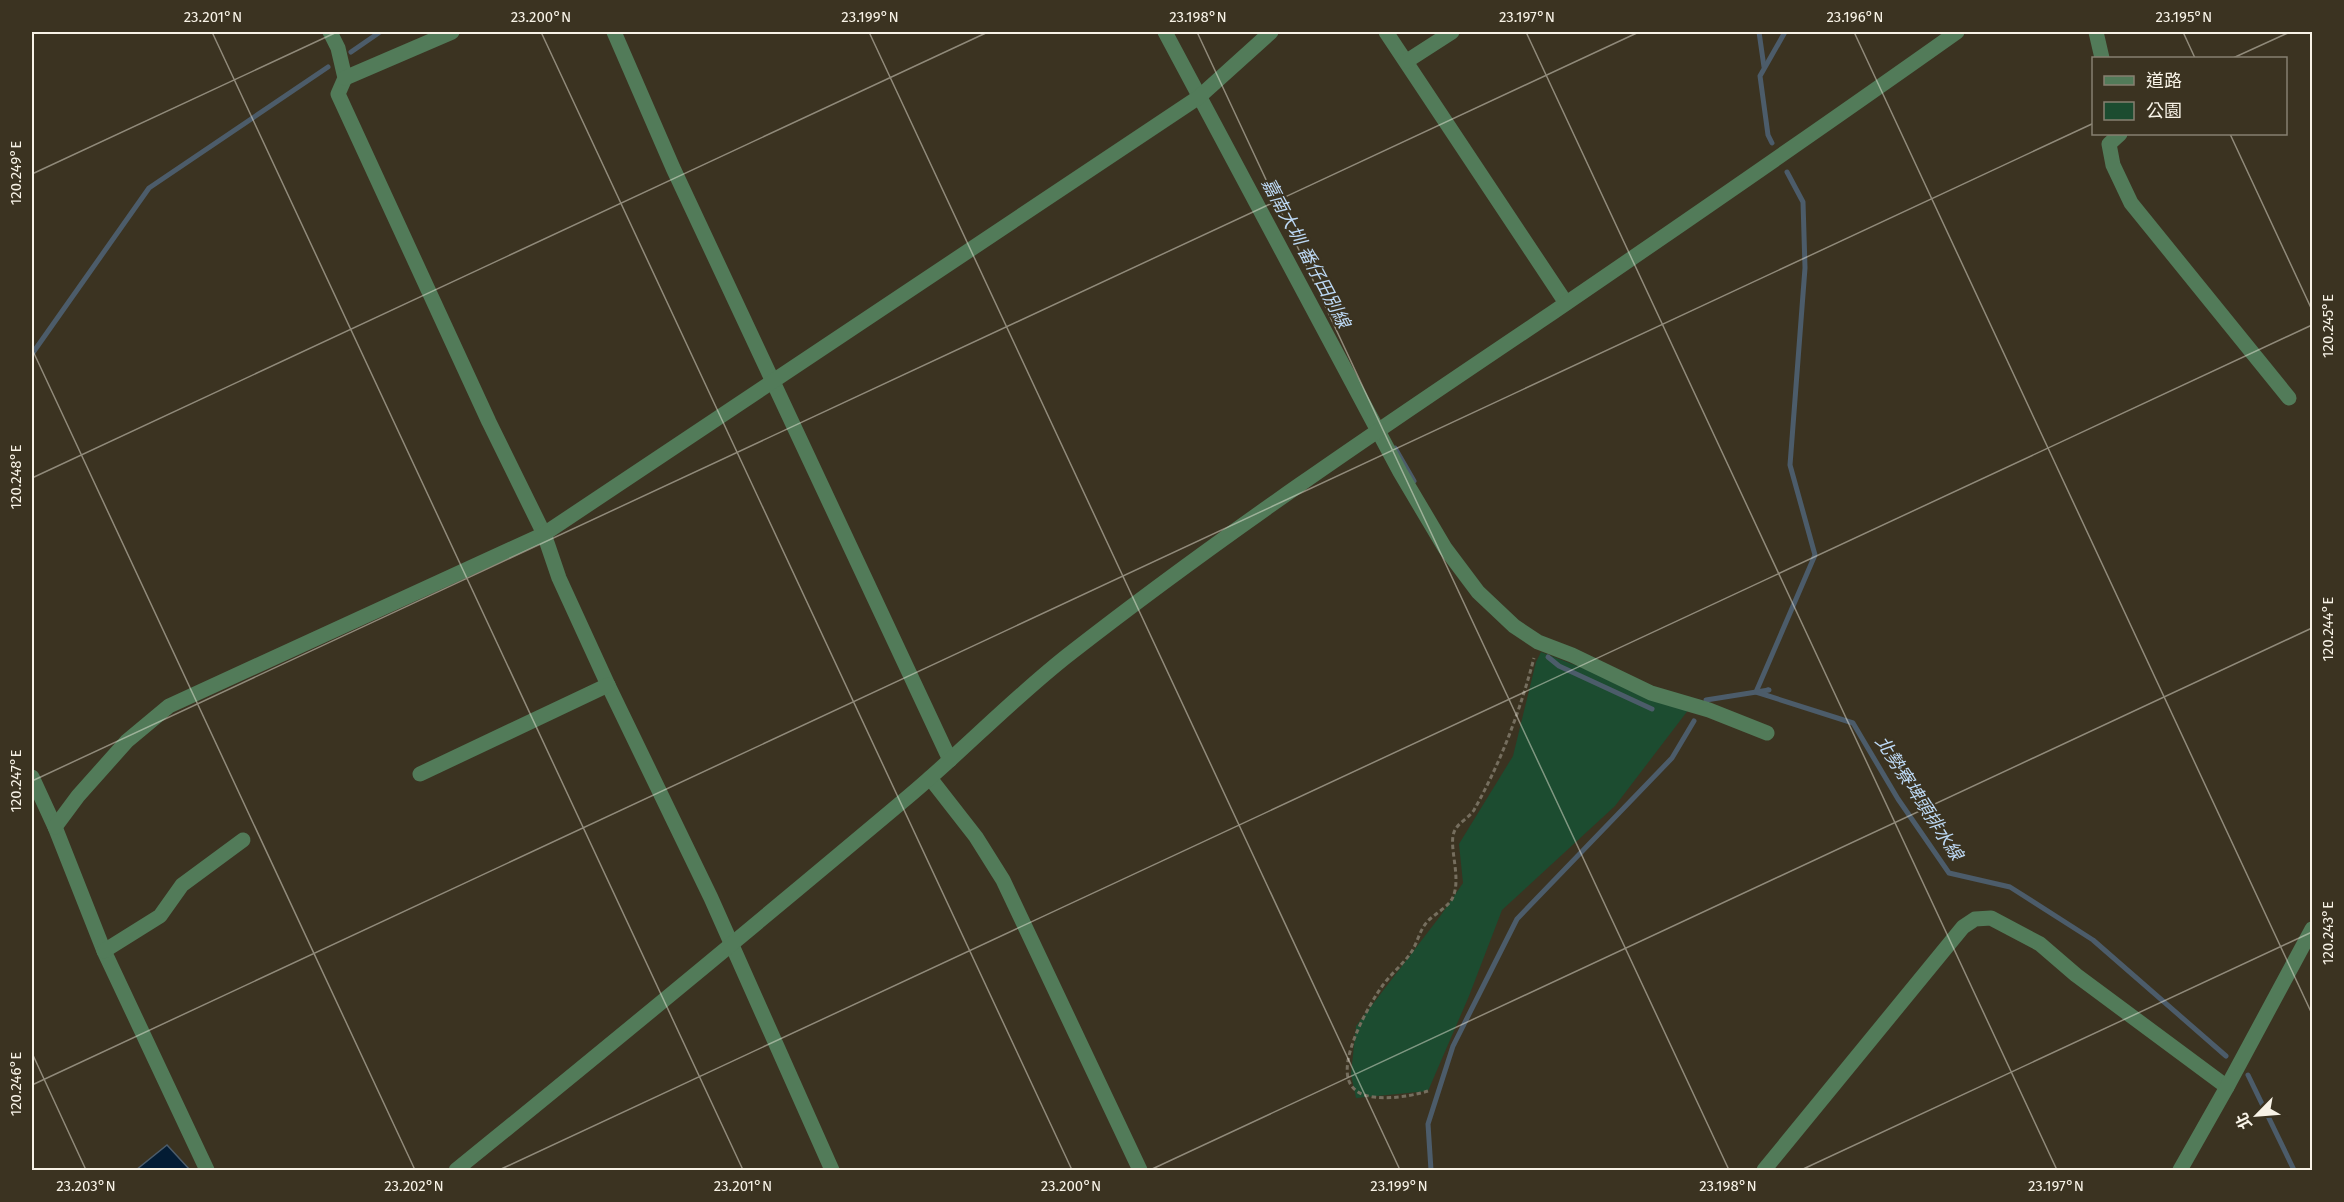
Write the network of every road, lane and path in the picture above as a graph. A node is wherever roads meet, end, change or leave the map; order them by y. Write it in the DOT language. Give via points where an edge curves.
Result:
graph roads {
  1 [pos="330,32"];
  2 [pos="452,32"];
  3 [pos="614,32"];
  4 [pos="1165,32"];
  5 [pos="1271,32"];
  6 [pos="1386,32"];
  7 [pos="1452,32"];
  8 [pos="1957,32"];
  9 [pos="2096,32"];
  10 [pos="2102,57"];
  11 [pos="1407,61"];
  12 [pos="345,78"];
  13 [pos="1199,97"];
  14 [pos="2120,135"];
  15 [pos="1566,303"];
  16 [pos="772,381"];
  17 [pos="2289,398"];
  18 [pos="1379,430"];
  19 [pos="544,534"];
  20 [pos="1538,642"];
  21 [pos="608,685"];
  22 [pos="1767,733"];
  23 [pos="950,760"];
  24 [pos="420,774"];
  25 [pos="32,777"];
  26 [pos="930,778"];
  27 [pos="55,827"];
  28 [pos="243,840"];
  29 [pos="2313,929"];
  30 [pos="732,946"];
  31 [pos="104,951"];
  32 [pos="2227,1087"];
  33 [pos="1428,1091"];
  34 [pos="207,1170"];
  35 [pos="456,1170"];
  36 [pos="832,1170"];
  37 [pos="1140,1170"];
  38 [pos="1764,1170"];
  39 [pos="2180,1170"];
  1 -- 12 [label="street"];
  2 -- 12 [label="street"];
  3 -- 16 [label="street"];
  4 -- 13 [label="street"];
  5 -- 13 [label="street"];
  6 -- 11 [label="street"];
  7 -- 11 [label="street"];
  8 -- 15 [label="street"];
  9 -- 10 [label="street"];
  11 -- 15 [label="street"];
  12 -- 19 [label="street" via="338,94"];
  13 -- 16 [label="street"];
  13 -- 18 [label="street"];
  14 -- 17 [label="street" via="2109,144 2112,165 2131,203"];
  15 -- 18 [label="street"];
  16 -- 19 [label="street"];
  16 -- 23 [label="street"];
  18 -- 20 [label="street" via="1445,548 1478,592 1514,626"];
  18 -- 23 [label="street" via="1073,651"];
  19 -- 21 [label="street" via="559,578"];
  19 -- 27 [label="street" via="169,706 127,741"];
  20 -- 22 [label="street" via="1651,693"];
  20 -- 33 [label="path" via="1503,755 1472,813 1454,830 1452,846 1457,872 1453,899 1426,923 1412,953 1383,984 1356,1035 1346,1071 1358,1093 1383,1098 1409,1097"];
  21 -- 24 [label="street"];
  21 -- 30 [label="street"];
  23 -- 26 [label="street"];
  25 -- 27 [label="street"];
  26 -- 30 [label="street"];
  26 -- 37 [label="street" via="976,837 1003,880"];
  27 -- 31 [label="street"];
  28 -- 31 [label="street" via="182,885 160,916"];
  29 -- 32 [label="street"];
  30 -- 35 [label="street"];
  30 -- 36 [label="street"];
  31 -- 34 [label="street"];
  32 -- 38 [label="street" via="2040,944 1991,918 1975,919 1963,927"];
  32 -- 39 [label="street"];
}
